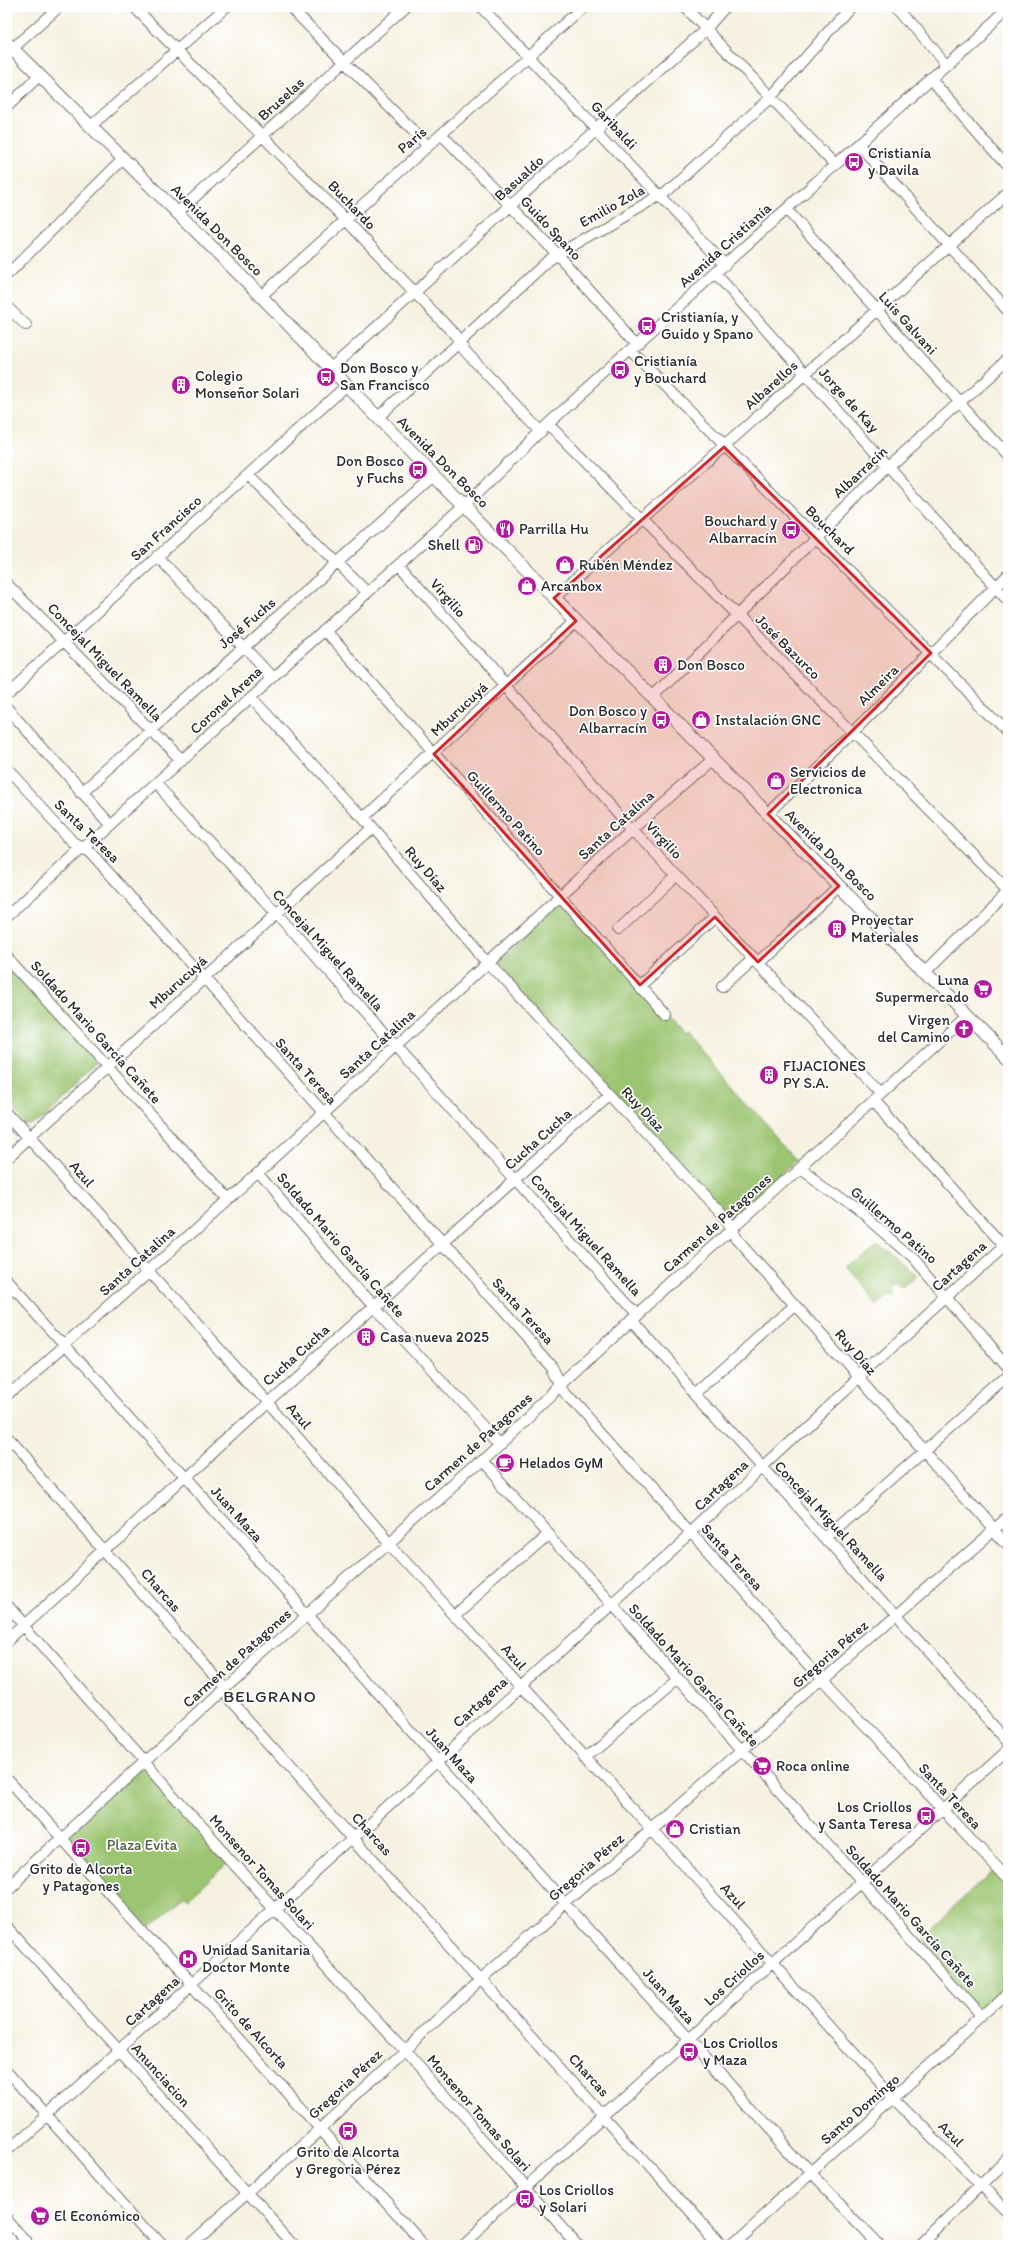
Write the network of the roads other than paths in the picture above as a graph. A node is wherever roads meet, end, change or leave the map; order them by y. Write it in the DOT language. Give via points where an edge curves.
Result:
graph roads {
  1 [pos="59,7"];
  2 [pos="134,7"];
  3 [pos="226,7"];
  4 [pos="290,7"];
  5 [pos="405,7"];
  6 [pos="481,7"];
  7 [pos="583,7"];
  8 [pos="685,7"];
  9 [pos="725,7"];
  10 [pos="850,7"];
  11 [pos="898,7"];
  12 [pos="1008,9"];
  13 [pos="706,29"];
  14 [pos="10,46"];
  15 [pos="177,51"];
  16 [pos="529,56"];
  17 [pos="344,61"];
  18 [pos="946,64"];
  19 [pos="39,76"];
  20 [pos="930,78"];
  21 [pos="770,98"];
  22 [pos="7,107"];
  23 [pos="91,126"];
  24 [pos="596,128"];
  25 [pos="263,135"];
  26 [pos="442,135"];
  27 [pos="859,144"];
  28 [pos="427,146"];
  29 [pos="123,159"];
  30 [pos="834,165"];
  31 [pos="1008,167"];
  32 [pos="1008,193"];
  33 [pos="661,196"];
  34 [pos="510,206"];
  35 [pos="787,210"];
  36 [pos="177,213"];
  37 [pos="345,219"];
  38 [pos="949,244"];
  39 [pos="557,254"];
  40 [pos="725,265"];
  41 [pos="716,274"];
  42 [pos="7,275"];
  43 [pos="414,292"];
  44 [pos="261,296"];
  45 [pos="7,308"];
  46 [pos="877,311"];
  47 [pos="1008,311"];
  48 [pos="26,326"];
  49 [pos="459,343"];
  50 [pos="634,347"];
  51 [pos="1008,359"];
  52 [pos="330,369"];
  53 [pos="805,375"];
  54 [pos="346,386"];
  55 [pos="960,402"];
  56 [pos="377,418"];
  57 [pos="545,428"];
  58 [pos="724,447"];
  59 [pos="1008,456"];
  60 [pos="888,466"];
  61 [pos="248,475"];
  62 [pos="434,476"];
  63 [pos="464,506"];
  64 [pos="643,521"];
  65 [pos="814,536"];
  66 [pos="157,556"];
  67 [pos="338,563"];
  68 [pos="399,565"];
  69 [pos="1008,575"];
  70 [pos="7,584"];
  71 [pos="995,586"];
  72 [pos="367,592"];
  73 [pos="554,598"];
  74 [pos="1008,601"];
  75 [pos="735,616"];
  76 [pos="576,621"];
  77 [pos="325,630"];
  78 [pos="64,642"];
  79 [pos="243,646"];
  80 [pos="931,653"];
  81 [pos="272,678"];
  82 [pos="505,686"];
  83 [pos="7,693"];
  84 [pos="251,698"];
  85 [pos="653,698"];
  86 [pos="7,708"];
  87 [pos="150,730"];
  88 [pos="853,732"];
  89 [pos="1008,732"];
  90 [pos="434,754"];
  91 [pos="713,759"];
  92 [pos="181,761"];
  93 [pos="7,770"];
  94 [pos="156,784"];
  95 [pos="81,793"];
  96 [pos="768,814"];
  97 [pos="362,818"];
  98 [pos="110,824"];
  99 [pos="370,829"];
  100 [pos="634,829"];
  101 [pos="84,848"];
  102 [pos="676,875"];
  103 [pos="839,886"];
  104 [pos="1008,890"];
  105 [pos="560,896"];
  106 [pos="276,913"];
  107 [pos="7,916"];
  108 [pos="715,917"];
  109 [pos="618,930"];
  110 [pos="7,956"];
  111 [pos="756,960"];
  112 [pos="489,964"];
  113 [pos="925,973"];
  114 [pos="204,979"];
  115 [pos="640,985"];
  116 [pos="722,987"];
  117 [pos="665,1015"];
  118 [pos="967,1016"];
  119 [pos="396,1047"];
  120 [pos="1008,1058"];
  121 [pos="107,1067"];
  122 [pos="881,1094"];
  123 [pos="609,1095"];
  124 [pos="873,1101"];
  125 [pos="323,1112"];
  126 [pos="7,1113"];
  127 [pos="30,1137"];
  128 [pos="7,1158"];
  129 [pos="800,1168"];
  130 [pos="258,1173"];
  131 [pos="516,1179"];
  132 [pos="227,1199"];
  133 [pos="731,1230"];
  134 [pos="442,1244"];
  135 [pos="1007,1246"];
  136 [pos="148,1271"];
  137 [pos="7,1282"];
  138 [pos="948,1296"];
  139 [pos="795,1305"];
  140 [pos="373,1306"];
  141 [pos="634,1317"];
  142 [pos="65,1346"];
  143 [pos="1008,1368"];
  144 [pos="1008,1377"];
  145 [pos="858,1378"];
  146 [pos="562,1385"];
  147 [pos="698,1393"];
  148 [pos="7,1397"];
  149 [pos="267,1402"];
  150 [pos="7,1439"];
  151 [pos="499,1443"];
  152 [pos="924,1451"];
  153 [pos="482,1460"];
  154 [pos="762,1468"];
  155 [pos="184,1477"];
  156 [pos="1008,1517"];
  157 [pos="995,1529"];
  158 [pos="548,1533"];
  159 [pos="691,1533"];
  160 [pos="827,1537"];
  161 [pos="389,1543"];
  162 [pos="1008,1544"];
  163 [pos="106,1549"];
  164 [pos="611,1605"];
  165 [pos="7,1607"];
  166 [pos="307,1614"];
  167 [pos="456,1614"];
  168 [pos="897,1616"];
  169 [pos="24,1626"];
  170 [pos="7,1641"];
  171 [pos="678,1678"];
  172 [pos="822,1680"];
  173 [pos="521,1686"];
  174 [pos="224,1689"];
  175 [pos="1008,1742"];
  176 [pos="1008,1750"];
  177 [pos="742,1751"];
  178 [pos="585,1757"];
  179 [pos="437,1761"];
  180 [pos="145,1763"];
  181 [pos="7,1778"];
  182 [pos="941,1809"];
  183 [pos="652,1829"];
  184 [pos="355,1837"];
  185 [pos="61,1839"];
  186 [pos="1008,1879"];
  187 [pos="860,1882"];
  188 [pos="7,1887"];
  189 [pos="566,1905"];
  190 [pos="275,1909"];
  191 [pos="7,1926"];
  192 [pos="773,1964"];
  193 [pos="481,1979"];
  194 [pos="192,1985"];
  195 [pos="1008,1994"];
  196 [pos="982,2018"];
  197 [pos="689,2040"];
  198 [pos="119,2050"];
  199 [pos="404,2050"];
  200 [pos="7,2070"];
  201 [pos="894,2099"];
  202 [pos="46,2114"];
  203 [pos="605,2115"];
  204 [pos="320,2128"];
  205 [pos="7,2151"];
  206 [pos="1008,2159"];
  207 [pos="809,2173"];
  208 [pos="981,2185"];
  209 [pos="525,2188"];
  210 [pos="247,2194"];
  211 [pos="1008,2213"];
  212 [pos="7,2217"];
  213 [pos="27,2239"];
  214 [pos="162,2245"];
  215 [pos="188,2245"];
  216 [pos="294,2245"];
  217 [pos="424,2245"];
  218 [pos="462,2245"];
  219 [pos="577,2245"];
  220 [pos="720,2245"];
  221 [pos="731,2245"];
  222 [pos="880,2245"];
  223 [pos="921,2245"];
  1 -- 14 [label="street"];
  2 -- 15 [label="street, Buchardo"];
  3 -- 15 [label="street"];
  4 -- 17 [label="street"];
  5 -- 17 [label="street, Bruselas"];
  6 -- 16 [label="street, Garibaldi"];
  7 -- 16 [label="street, París"];
  8 -- 13 [label="street"];
  9 -- 13 [label="street, Basualdo"];
  10 -- 21 [label="street, Emilio Zola"];
  11 -- 18 [label="street"];
  12 -- 18 [label="street, Avenida Cristianía"];
  13 -- 21 [label="street"];
  13 -- 24 [label="street, Basualdo"];
  14 -- 19 [label="main road, Avenida Don Bosco"];
  15 -- 23 [label="street"];
  15 -- 25 [label="street, Buchardo"];
  16 -- 24 [label="street, Garibaldi"];
  16 -- 26 [label="street, París"];
  17 -- 25 [label="street, Bruselas"];
  17 -- 28 [label="street"];
  18 -- 20 [label="street, Avenida Cristianía"];
  19 -- 22 [label="street"];
  19 -- 23 [label="main road, Avenida Don Bosco"];
  20 -- 27 [label="street, Avenida Cristianía"];
  20 -- 31 [label="street"];
  21 -- 30 [label="street"];
  21 -- 33 [label="street, Emilio Zola"];
  23 -- 29 [label="main road, Avenida Don Bosco"];
  24 -- 33 [label="street, Garibaldi"];
  24 -- 34 [label="street, Basualdo"];
  25 -- 36 [label="street, Bruselas"];
  25 -- 37 [label="street, Buchardo"];
  26 -- 28 [label="street, París"];
  26 -- 34 [label="street, Guido Spano"];
  27 -- 30 [label="street, Avenida Cristianía"];
  27 -- 38 [label="street"];
  28 -- 37 [label="street, París"];
  29 -- 36 [label="main road, Avenida Don Bosco"];
  29 -- 42 [label="street"];
  30 -- 35 [label="street, Avenida Cristianía"];
  32 -- 38 [label="street, Albarellos"];
  33 -- 39 [label="street, Emilio Zola"];
  33 -- 40 [label="street, Garibaldi"];
  34 -- 39 [label="street, Guido Spano"];
  34 -- 43 [label="street, Basualdo"];
  35 -- 40 [label="street, Avenida Cristianía"];
  35 -- 46 [label="street, Luis Galvani"];
  36 -- 44 [label="main road, Avenida Don Bosco"];
  37 -- 43 [label="street, Buchardo"];
  37 -- 44 [label="street, París"];
  38 -- 46 [label="street, Albarellos"];
  38 -- 47 [label="street"];
  39 -- 49 [label="street, Emilio Zola"];
  39 -- 50 [label="street, Guido Spano"];
  40 -- 41 [label="street, Avenida Cristianía"];
  41 -- 50 [label="street, Avenida Cristianía"];
  41 -- 53 [label="street, Jorge de Kay"];
  43 -- 49 [label="street, Buchardo"];
  43 -- 52 [label="street, Basualdo"];
  44 -- 52 [label="main road, Avenida Don Bosco"];
  45 -- 48 [label="street"];
  46 -- 53 [label="street, Albarellos"];
  46 -- 55 [label="street, Luis Galvani"];
  49 -- 56 [label="street, Emilio Zola"];
  49 -- 57 [label="street, Buchardo"];
  50 -- 57 [label="street, Avenida Cristianía"];
  50 -- 58 [label="street, Bouchard"];
  51 -- 55 [label="street, Albarracín"];
  52 -- 54 [label="main road, Avenida Don Bosco"];
  53 -- 58 [label="street, Albarellos"];
  53 -- 60 [label="street, Jorge de Kay"];
  54 -- 56 [label="main road, Avenida Don Bosco"];
  54 -- 61 [label="street, San Francisco"];
  55 -- 59 [label="street, Luis Galvani"];
  55 -- 60 [label="street, Albarracín"];
  56 -- 62 [label="main road, Avenida Don Bosco"];
  57 -- 63 [label="street, Avenida Cristianía"];
  57 -- 64 [label="street, José Bazurco"];
  58 -- 64 [label="street, Albarellos"];
  58 -- 65 [label="street, Bouchard"];
  60 -- 65 [label="street, Albarracín"];
  60 -- 71 [label="street, Jorge de Kay"];
  61 -- 66 [label="street, San Francisco"];
  61 -- 67 [label="street"];
  62 -- 63 [label="main road, Avenida Don Bosco"];
  62 -- 67 [label="street, José Fuchs"];
  63 -- 68 [label="street, Coronel Arena"];
  63 -- 73 [label="main road, Avenida Don Bosco"];
  64 -- 73 [label="street, Albarellos"];
  64 -- 75 [label="street, José Bazurco"];
  65 -- 75 [label="street, Albarracín"];
  65 -- 80 [label="street, Bouchard"];
  66 -- 78 [label="street, San Francisco"];
  66 -- 79 [label="street"];
  67 -- 72 [label="street"];
  67 -- 79 [label="street, José Fuchs"];
  68 -- 72 [label="street, Coronel Arena"];
  68 -- 82 [label="street, Virgilio"];
  69 -- 71 [label="street, Almeira"];
  70 -- 78 [label="street, Concejal Miguel Ramella"];
  71 -- 74 [label="street, Jorge de Kay"];
  71 -- 80 [label="street, Almeira"];
  72 -- 77 [label="street, Coronel Arena"];
  73 -- 76 [label="main road, Avenida Don Bosco"];
  75 -- 85 [label="street, Albarracín"];
  75 -- 88 [label="street, José Bazurco"];
  76 -- 82 [label="street, Mburucuyá"];
  76 -- 85 [label="main road, Avenida Don Bosco"];
  77 -- 81 [label="street, Coronel Arena"];
  77 -- 90 [label="street, Guillermo Patino"];
  78 -- 83 [label="street, San Francisco"];
  78 -- 87 [label="street, Concejal Miguel Ramella"];
  79 -- 81 [label="street"];
  79 -- 87 [label="street, José Fuchs"];
  80 -- 88 [label="street, Almeira"];
  80 -- 89 [label="street, Bouchard"];
  81 -- 84 [label="street, Coronel Arena"];
  82 -- 90 [label="street, Mburucuyá"];
  82 -- 100 [label="street, Virgilio"];
  84 -- 92 [label="street, Coronel Arena"];
  84 -- 97 [label="street, Ruy Díaz"];
  85 -- 91 [label="main road, Avenida Don Bosco"];
  86 -- 95 [label="street"];
  87 -- 92 [label="street, Concejal Miguel Ramella"];
  87 -- 95 [label="street, José Fuchs"];
  88 -- 96 [label="street, Almeira"];
  88 -- 104 [label="street, José Bazurco"];
  90 -- 97 [label="street, Mburucuyá"];
  90 -- 105 [label="street, Guillermo Patino"];
  91 -- 96 [label="main road, Avenida Don Bosco"];
  91 -- 100 [label="street, Santa Catalina"];
  92 -- 94 [label="street, Coronel Arena"];
  93 -- 101 [label="street, Santa Teresa" via="74,843"];
  94 -- 98 [label="street, Coronel Arena"];
  94 -- 106 [label="street, Concejal Miguel Ramella"];
  95 -- 98 [label="street"];
  96 -- 103 [label="main road, Avenida Don Bosco"];
  97 -- 99 [label="street, Ruy Díaz"];
  98 -- 101 [label="street, Coronel Arena"];
  99 -- 106 [label="street, Mburucuyá"];
  99 -- 112 [label="street, Ruy Díaz"];
  100 -- 102 [label="street, Virgilio"];
  100 -- 105 [label="street, Santa Catalina"];
  101 -- 107 [label="street, Coronel Arena"];
  101 -- 114 [label="street, Santa Teresa" via="96,858"];
  102 -- 108 [label="street, Virgilio"];
  102 -- 109 [label="street"];
  103 -- 111 [label="street"];
  103 -- 113 [label="main road, Avenida Don Bosco"];
  104 -- 113 [label="street"];
  105 -- 112 [label="street, Santa Catalina"];
  105 -- 115 [label="street, Guillermo Patino"];
  106 -- 114 [label="street, Mburucuyá"];
  106 -- 119 [label="street, Concejal Miguel Ramella"];
  108 -- 111 [label="street, Virgilio"];
  108 -- 115 [label="street"];
  110 -- 121 [label="street, Soldado Mario García Cañete"];
  111 -- 116 [label="street"];
  111 -- 122 [label="street, Virgilio"];
  112 -- 119 [label="street, Santa Catalina"];
  112 -- 123 [label="street, Ruy Díaz"];
  113 -- 118 [label="main road, Avenida Don Bosco"];
  114 -- 121 [label="street, Mburucuyá"];
  114 -- 125 [label="street, Santa Teresa"];
  115 -- 117 [label="street, Guillermo Patino"];
  118 -- 120 [label="main road, Avenida Don Bosco"];
  118 -- 122 [label="street, Carmen de Patagones"];
  119 -- 125 [label="street, Santa Catalina"];
  119 -- 131 [label="street, Concejal Miguel Ramella"];
  121 -- 127 [label="street, Mburucuyá"];
  121 -- 132 [label="street, Soldado Mario García Cañete"];
  122 -- 124 [label="street, Carmen de Patagones"];
  123 -- 131 [label="street, Cucha Cucha"];
  123 -- 133 [label="street, Ruy Díaz" via="728,1222"];
  124 -- 129 [label="street, Carmen de Patagones"];
  124 -- 135 [label="street"];
  125 -- 130 [label="street, Santa Catalina"];
  125 -- 134 [label="street, Santa Teresa"];
  126 -- 127 [label="street, Azul"];
  127 -- 128 [label="street, Mburucuyá"];
  127 -- 136 [label="street, Azul"];
  129 -- 133 [label="street, Carmen de Patagones"];
  129 -- 138 [label="street, Guillermo Patino" via="860,1212 912,1257"];
  130 -- 132 [label="street, Santa Catalina"];
  130 -- 140 [label="street, Soldado Mario García Cañete"];
  131 -- 134 [label="street, Cucha Cucha"];
  131 -- 141 [label="street, Concejal Miguel Ramella"];
  132 -- 136 [label="street, Santa Catalina"];
  133 -- 139 [label="street, Ruy Díaz" via="736,1239"];
  133 -- 141 [label="street, Carmen de Patagones"];
  134 -- 140 [label="street, Cucha Cucha"];
  134 -- 146 [label="street, Santa Teresa" via="554,1368"];
  135 -- 138 [label="street, Cartagena"];
  136 -- 142 [label="street, Santa Catalina"];
  136 -- 149 [label="street, Azul"];
  137 -- 142 [label="street, Juan Maza"];
  138 -- 143 [label="street, Guillermo Patino"];
  138 -- 145 [label="street, Cartagena"];
  139 -- 145 [label="street, Ruy Díaz"];
  139 -- 147 [label="street"];
  140 -- 149 [label="street, Cucha Cucha"];
  140 -- 151 [label="street, Soldado Mario García Cañete"];
  141 -- 146 [label="street, Carmen de Patagones"];
  141 -- 147 [label="street, Concejal Miguel Ramella"];
  142 -- 148 [label="street, Santa Catalina"];
  142 -- 155 [label="street, Juan Maza"];
  144 -- 152 [label="street"];
  145 -- 152 [label="street, Ruy Díaz"];
  145 -- 154 [label="street, Cartagena"];
  146 -- 151 [label="street, Carmen de Patagones"];
  146 -- 159 [label="street, Santa Teresa" via="566,1393"];
  147 -- 154 [label="street, Concejal Miguel Ramella"];
  149 -- 155 [label="street, Cucha Cucha"];
  149 -- 161 [label="street, Azul"];
  150 -- 163 [label="street, Charcas"];
  151 -- 153 [label="street, Carmen de Patagones"];
  152 -- 157 [label="street, Ruy Díaz"];
  152 -- 160 [label="street"];
  153 -- 158 [label="street, Soldado Mario García Cañete"];
  153 -- 161 [label="street, Carmen de Patagones"];
  154 -- 159 [label="street, Cartagena"];
  154 -- 160 [label="street, Concejal Miguel Ramella"];
  155 -- 163 [label="street, Cucha Cucha"];
  155 -- 166 [label="street, Juan Maza"];
  156 -- 157 [label="street, Gregoria Pérez"];
  157 -- 162 [label="street, Ruy Díaz"];
  157 -- 168 [label="street, Gregoria Pérez"];
  158 -- 164 [label="street, Soldado Mario García Cañete"];
  158 -- 167 [label="street"];
  159 -- 164 [label="street, Cartagena"];
  159 -- 172 [label="street, Santa Teresa"];
  160 -- 168 [label="street, Concejal Miguel Ramella"];
  161 -- 166 [label="street, Carmen de Patagones"];
  161 -- 167 [label="street, Azul"];
  163 -- 169 [label="street, Cucha Cucha"];
  163 -- 174 [label="street, Charcas" via="220,1681"];
  164 -- 171 [label="street, Soldado Mario García Cañete"];
  164 -- 173 [label="street, Cartagena"];
  165 -- 169 [label="street, Monsenor Tomas Solari"];
  166 -- 174 [label="street, Carmen de Patagones"];
  166 -- 179 [label="street, Juan Maza"];
  167 -- 173 [label="street, Azul"];
  168 -- 172 [label="street, Gregoria Pérez"];
  168 -- 175 [label="street, Concejal Miguel Ramella"];
  169 -- 170 [label="street, Cucha Cucha"];
  169 -- 180 [label="street, Monsenor Tomas Solari"];
  171 -- 177 [label="street, Soldado Mario García Cañete"];
  171 -- 178 [label="street"];
  172 -- 177 [label="street, Gregoria Pérez"];
  172 -- 182 [label="street, Santa Teresa"];
  173 -- 178 [label="street, Azul"];
  173 -- 179 [label="street, Cartagena"];
  174 -- 180 [label="street, Carmen de Patagones"];
  174 -- 184 [label="street, Charcas" via="229,1700"];
  176 -- 182 [label="street, Los Criollos"];
  177 -- 183 [label="street, Gregoria Pérez"];
  177 -- 187 [label="street, Soldado Mario García Cañete"];
  178 -- 183 [label="street, Azul"];
  179 -- 184 [label="street, Cartagena"];
  179 -- 189 [label="street, Juan Maza"];
  180 -- 185 [label="street, Carmen de Patagones"];
  180 -- 190 [label="street, Monsenor Tomas Solari"];
  181 -- 185 [label="street, Grito de Alcorta"];
  182 -- 186 [label="street, Santa Teresa"];
  182 -- 187 [label="street, Los Criollos"];
  183 -- 189 [label="street, Gregoria Pérez"];
  183 -- 192 [label="street, Azul"];
  184 -- 190 [label="street, Cartagena"];
  184 -- 193 [label="street, Charcas"];
  185 -- 188 [label="street, Carmen de Patagones"];
  185 -- 194 [label="street, Grito de Alcorta"];
  187 -- 192 [label="street, Los Criollos"];
  187 -- 196 [label="street, Soldado Mario García Cañete"];
  189 -- 193 [label="street, Gregoria Pérez"];
  189 -- 197 [label="street, Juan Maza"];
  190 -- 194 [label="street, Cartagena"];
  190 -- 199 [label="street, Monsenor Tomas Solari"];
  191 -- 198 [label="street, Anunciacion"];
  192 -- 197 [label="street, Los Criollos"];
  192 -- 201 [label="street, Azul"];
  193 -- 199 [label="street, Gregoria Pérez"];
  193 -- 203 [label="street, Charcas"];
  194 -- 198 [label="street, Cartagena"];
  194 -- 204 [label="street, Grito de Alcorta"];
  195 -- 196 [label="street, Santo Domingo"];
  196 -- 201 [label="street, Santo Domingo"];
  197 -- 203 [label="street, Los Criollos"];
  197 -- 207 [label="street, Juan Maza"];
  198 -- 202 [label="street, Cartagena"];
  198 -- 210 [label="street, Anunciacion"];
  199 -- 204 [label="street, Gregoria Pérez"];
  199 -- 209 [label="street, Monsenor Tomas Solari"];
  200 -- 202 [label="street"];
  201 -- 207 [label="street, Santo Domingo"];
  201 -- 208 [label="street, Azul"];
  202 -- 205 [label="street, Cartagena"];
  202 -- 214 [label="street"];
  203 -- 209 [label="street, Los Criollos"];
  203 -- 220 [label="street, Charcas"];
  204 -- 210 [label="street, Gregoria Pérez"];
  204 -- 217 [label="street, Grito de Alcorta"];
  206 -- 208 [label="street"];
  207 -- 221 [label="street, Santo Domingo"];
  207 -- 222 [label="street, Juan Maza"];
  208 -- 211 [label="street, Azul"];
  208 -- 223 [label="street"];
  209 -- 218 [label="street, Los Criollos"];
  209 -- 219 [label="street, Monsenor Tomas Solari"];
  210 -- 215 [label="street, Gregoria Pérez"];
  210 -- 216 [label="street, Anunciacion"];
  212 -- 213 [label="street"];
}
